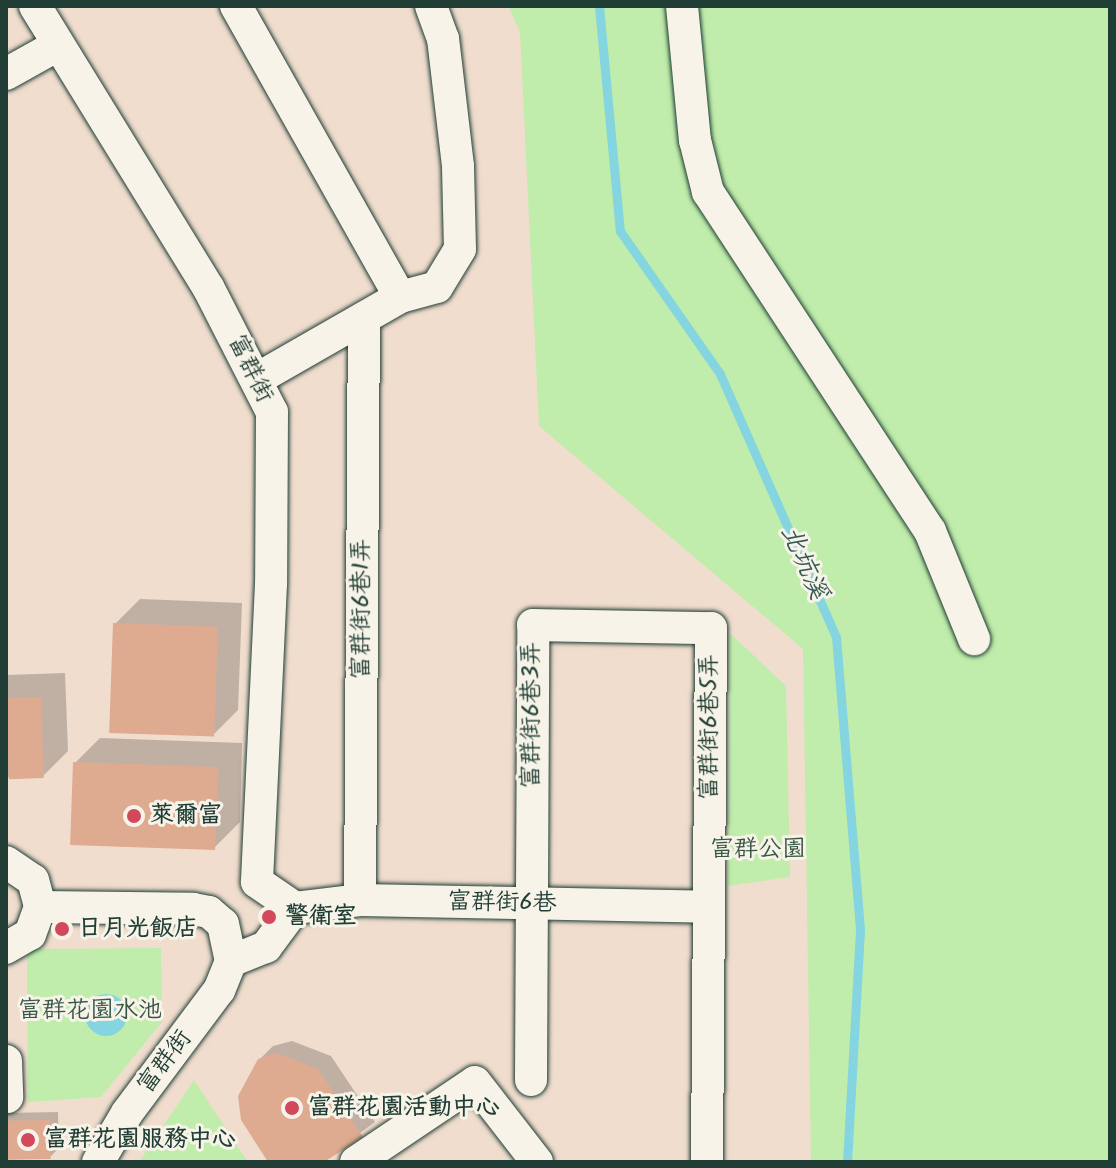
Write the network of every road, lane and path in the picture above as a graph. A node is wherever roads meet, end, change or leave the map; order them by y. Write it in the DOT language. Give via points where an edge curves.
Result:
graph roads {
  1 [pos="35,6"];
  2 [pos="236,6"];
  3 [pos="431,6"];
  4 [pos="682,6"];
  5 [pos="56,46"];
  6 [pos="6,74"];
  7 [pos="400,297"];
  8 [pos="364,318"];
  9 [pos="257,379"];
  10 [pos="631,626"];
  11 [pos="974,639"];
  12 [pos="6,862"];
  13 [pos="257,882"];
  14 [pos="360,900"];
  15 [pos="531,903"];
  16 [pos="40,907"];
  17 [pos="709,907"];
  18 [pos="295,908"];
  19 [pos="223,924"];
  20 [pos="6,948"];
  21 [pos="231,961"];
  22 [pos="6,1061"];
  23 [pos="531,1080"];
  24 [pos="7,1097"];
  25 [pos="98,1162"];
  26 [pos="356,1162"];
  27 [pos="537,1162"];
  28 [pos="707,1162"];
  1 -- 5 [label="street, 富群街"];
  2 -- 7 [label="street"];
  3 -- 7 [label="street" via="443,39 458,166 460,249 437,287"];
  4 -- 11 [label="street" via="695,140 708,192 930,531"];
  5 -- 6 [label="street"];
  5 -- 9 [label="street, 富群街" via="209,289"];
  7 -- 8 [label="street"];
  8 -- 9 [label="street"];
  8 -- 14 [label="street, 富群街6巷1弄"];
  9 -- 13 [label="street, 富群街" via="272,412 272,443"];
  10 -- 15 [label="street, 富群街6巷3弄" via="533,625"];
  10 -- 17 [label="street, 富群街6巷5弄" via="711,628"];
  12 -- 16 [label="street" via="33,880"];
  13 -- 18 [label="street"];
  13 -- 19 [label="street"];
  14 -- 15 [label="street, 富群街6巷"];
  14 -- 18 [label="street, 富群街6巷"];
  15 -- 17 [label="street, 富群街6巷"];
  15 -- 23 [label="street"];
  16 -- 19 [label="street" via="193,909 209,912"];
  16 -- 20 [label="street" via="30,934"];
  17 -- 28 [label="street"];
  18 -- 21 [label="street" via="266,947"];
  19 -- 21 [label="street"];
  21 -- 25 [label="street, 富群街" via="219,990 127,1113"];
  22 -- 24 [label="street"];
  26 -- 27 [label="street" via="475,1082"];
}
